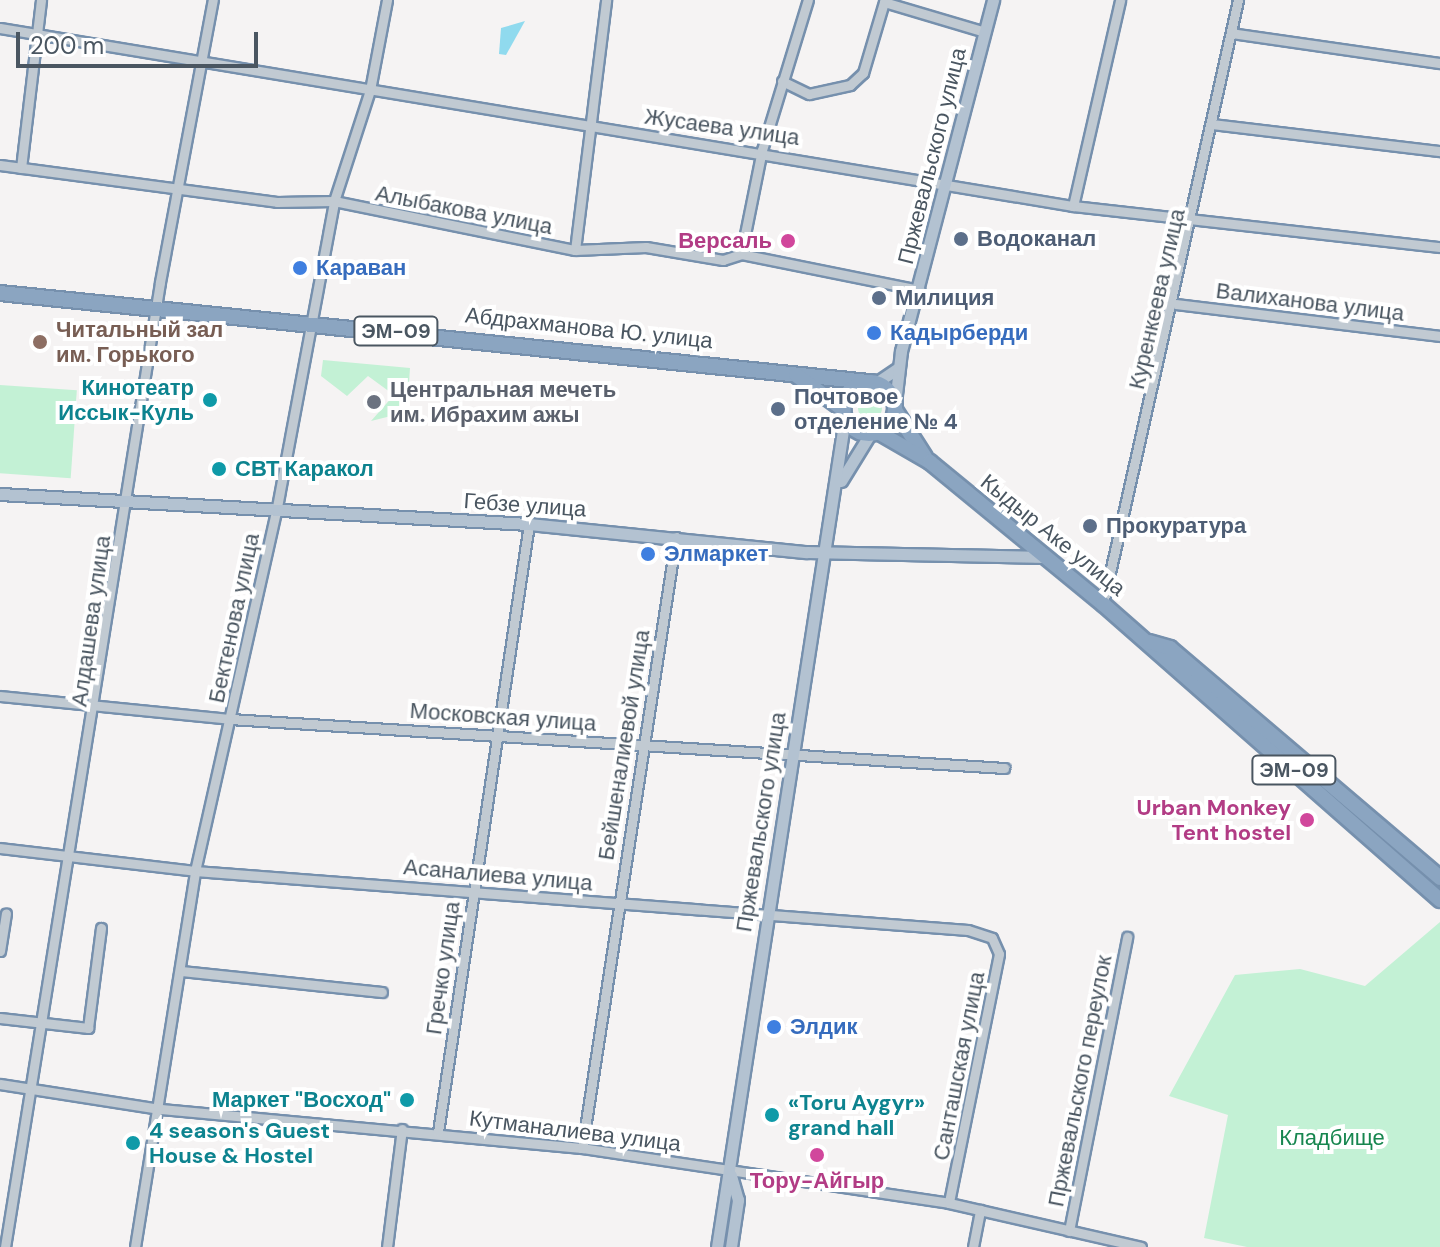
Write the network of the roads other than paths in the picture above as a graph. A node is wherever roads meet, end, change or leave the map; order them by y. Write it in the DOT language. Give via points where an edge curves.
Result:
graph roads {
  1 [pos="41,0"];
  2 [pos="213,0"];
  3 [pos="387,0"];
  4 [pos="606,0"];
  5 [pos="808,0"];
  6 [pos="993,0"];
  7 [pos="1120,0"];
  8 [pos="1238,0"];
  9 [pos="0,28"];
  10 [pos="985,32"];
  11 [pos="1231,33"];
  12 [pos="38,34"];
  13 [pos="201,61"];
  14 [pos="1440,63"];
  15 [pos="782,81"];
  16 [pos="370,90"];
  17 [pos="1212,124"];
  18 [pos="585,127"];
  19 [pos="762,150"];
  20 [pos="1440,151"];
  21 [pos="0,165"];
  22 [pos="21,168"];
  23 [pos="946,183"];
  24 [pos="176,190"];
  25 [pos="334,201"];
  26 [pos="1073,206"];
  27 [pos="1194,219"];
  28 [pos="1440,247"];
  29 [pos="575,250"];
  30 [pos="741,254"];
  31 [pos="919,290"];
  32 [pos="0,293"];
  33 [pos="1176,304"];
  34 [pos="156,307"];
  35 [pos="313,324"];
  36 [pos="1440,336"];
  37 [pos="897,369"];
  38 [pos="792,373"];
  39 [pos="873,382"];
  40 [pos="895,406"];
  41 [pos="844,414"];
  42 [pos="874,433"];
  43 [pos="930,462"];
  44 [pos="840,481"];
  45 [pos="0,494"];
  46 [pos="126,503"];
  47 [pos="277,507"];
  48 [pos="529,524"];
  49 [pos="676,537"];
  50 [pos="822,548"];
  51 [pos="1046,557"];
  52 [pos="1103,604"];
  53 [pos="0,696"];
  54 [pos="97,705"];
  55 [pos="230,719"];
  56 [pos="495,733"];
  57 [pos="642,744"];
  58 [pos="791,755"];
  59 [pos="1004,768"];
  60 [pos="1347,805"];
  61 [pos="0,848"];
  62 [pos="72,855"];
  63 [pos="195,871"];
  64 [pos="1440,878"];
  65 [pos="473,888"];
  66 [pos="1439,895"];
  67 [pos="616,905"];
  68 [pos="767,912"];
  69 [pos="6,913"];
  70 [pos="101,928"];
  71 [pos="1127,937"];
  72 [pos="992,938"];
  73 [pos="0,951"];
  74 [pos="181,971"];
  75 [pos="382,992"];
  76 [pos="0,1018"];
  77 [pos="44,1023"];
  78 [pos="0,1084"];
  79 [pos="35,1088"];
  80 [pos="160,1109"];
  81 [pos="402,1129"];
  82 [pos="438,1132"];
  83 [pos="582,1148"];
  84 [pos="730,1170"];
  85 [pos="949,1203"];
  86 [pos="980,1210"];
  87 [pos="1069,1231"];
  88 [pos="5,1247"];
  89 [pos="135,1247"];
  90 [pos="387,1247"];
  91 [pos="717,1247"];
  92 [pos="731,1247"];
  93 [pos="973,1247"];
  94 [pos="1141,1247"];
  1 -- 12 [label="street"];
  2 -- 13 [label="street, Алдашева улица"];
  3 -- 16 [label="street, Бектенова улица"];
  4 -- 18 [label="street"];
  5 -- 15 [label="street"];
  6 -- 10 [label="main road, Пржевальского улица"];
  7 -- 26 [label="street"];
  8 -- 11 [label="street, Куренкеева улица"];
  9 -- 12 [label="street, Жусаева улица"];
  10 -- 15 [label="street" via="884,2 863,73 850,85 809,94"];
  10 -- 23 [label="main road, Пржевальского улица"];
  11 -- 14 [label="street"];
  11 -- 17 [label="street, Куренкеева улица"];
  12 -- 13 [label="street, Жусаева улица"];
  12 -- 22 [label="street"];
  13 -- 16 [label="street, Жусаева улица"];
  13 -- 24 [label="street, Алдашева улица"];
  15 -- 19 [label="street"];
  16 -- 18 [label="street, Жусаева улица"];
  16 -- 25 [label="street, Бектенова улица"];
  17 -- 20 [label="street"];
  17 -- 27 [label="street, Куренкеева улица"];
  18 -- 19 [label="street, Жусаева улица"];
  18 -- 29 [label="street"];
  19 -- 23 [label="street, Жусаева улица"];
  19 -- 30 [label="street"];
  21 -- 22 [label="street, Алыбакова улица"];
  22 -- 24 [label="street, Алыбакова улица"];
  23 -- 26 [label="street, Жусаева улица"];
  23 -- 31 [label="main road, Пржевальского улица"];
  24 -- 25 [label="street, Алыбакова улица"];
  24 -- 34 [label="street, Алдашева улица"];
  25 -- 29 [label="street, Алыбакова улица"];
  25 -- 35 [label="street, Бектенова улица"];
  26 -- 27 [label="street, Жусаева улица"];
  27 -- 28 [label="street, Жусаева улица"];
  27 -- 33 [label="street, Куренкеева улица"];
  29 -- 30 [label="street, Алыбакова улица" via="646,247 723,260"];
  30 -- 31 [label="street, Алыбакова улица"];
  31 -- 37 [label="main road, Пржевальского улица"];
  32 -- 34 [label="highway, Абдрахманова Ю. улица / ЭМ-09"];
  33 -- 36 [label="street, Валиханова улица"];
  33 -- 52 [label="street, Куренкеева улица"];
  34 -- 35 [label="highway, Абдрахманова Ю. улица / ЭМ-09"];
  34 -- 46 [label="street, Алдашева улица"];
  35 -- 38 [label="highway, Абдрахманова Ю. улица / ЭМ-09"];
  35 -- 47 [label="street, Бектенова улица"];
  37 -- 39 [label="main road"];
  37 -- 40 [label="main road, Пржевальского улица"];
  38 -- 39 [label="highway, Абдрахманова Ю. улица / ЭМ-09"];
  38 -- 41 [label="highway, Абдрахманова Ю. улица / ЭМ-09"];
  39 -- 40 [label="highway, ЭМ-09"];
  39 -- 41 [label="highway" via="851,389"];
  40 -- 42 [label="highway"];
  40 -- 43 [label="highway, Кыдыр Аке улица / ЭМ-09"];
  41 -- 42 [label="highway, ЭМ-09"];
  41 -- 44 [label="main road, Пржевальского улица"];
  42 -- 43 [label="highway, Кыдыр Аке улица / ЭМ-09"];
  42 -- 44 [label="main road, Пржевальского улица"];
  43 -- 51 [label="highway, Кыдыр Аке улица / ЭМ-09"];
  44 -- 50 [label="main road, Пржевальского улица"];
  45 -- 46 [label="main road, Гебзе улица"];
  46 -- 47 [label="main road, Гебзе улица"];
  46 -- 54 [label="street, Алдашева улица"];
  47 -- 48 [label="main road, Гебзе улица"];
  47 -- 55 [label="street, Бектенова улица"];
  48 -- 49 [label="main road, Гебзе улица"];
  48 -- 56 [label="street, Гречко улица"];
  49 -- 50 [label="main road, Гебзе улица"];
  49 -- 57 [label="street, Бейшеналиевой улица"];
  50 -- 51 [label="main road, Гебзе улица"];
  50 -- 58 [label="main road, Пржевальского улица"];
  51 -- 52 [label="highway, Кыдыр Аке улица / ЭМ-09"];
  52 -- 60 [label="highway, Кыдыр Аке улица / ЭМ-09"];
  53 -- 54 [label="street, Московская улица"];
  54 -- 55 [label="street, Московская улица"];
  54 -- 62 [label="street, Алдашева улица"];
  55 -- 56 [label="street, Московская улица"];
  55 -- 63 [label="street, Бектенова улица"];
  56 -- 57 [label="street, Московская улица"];
  56 -- 65 [label="street, Гречко улица"];
  57 -- 58 [label="street, Московская улица"];
  57 -- 67 [label="street, Бейшеналиевой улица"];
  58 -- 59 [label="street, Московская улица"];
  58 -- 68 [label="main road, Пржевальского улица"];
  60 -- 64 [label="highway, Кыдыр Аке улица / ЭМ-09"];
  60 -- 66 [label="highway, Кыдыр Аке улица / ЭМ-09"];
  61 -- 62 [label="street, Асаналиева улица"];
  62 -- 63 [label="street, Асаналиева улица"];
  62 -- 77 [label="street, Алдашева улица"];
  63 -- 65 [label="street, Асаналиева улица"];
  63 -- 74 [label="street, Бектенова улица"];
  65 -- 67 [label="street, Асаналиева улица"];
  65 -- 82 [label="street, Гречко улица"];
  67 -- 68 [label="street, Асаналиева улица"];
  67 -- 83 [label="street, Бейшеналиевой улица"];
  68 -- 72 [label="street, Асаналиева улица" via="968,930"];
  68 -- 84 [label="main road, Пржевальского улица"];
  69 -- 73 [label="street"];
  70 -- 77 [label="street" via="88,1028"];
  71 -- 87 [label="street, Пржевальского переулок"];
  72 -- 85 [label="street, Санташская улица" via="999,954"];
  74 -- 75 [label="street"];
  74 -- 80 [label="street, Бектенова улица"];
  76 -- 77 [label="street"];
  77 -- 79 [label="street, Алдашева улица"];
  78 -- 79 [label="street, Кутманалиева улица"];
  79 -- 80 [label="street, Кутманалиева улица"];
  79 -- 88 [label="street, Алдашева улица"];
  80 -- 81 [label="street, Кутманалиева улица"];
  80 -- 89 [label="street, Бектенова улица"];
  81 -- 82 [label="street, Кутманалиева улица"];
  81 -- 90 [label="street"];
  82 -- 83 [label="street, Кутманалиева улица"];
  83 -- 84 [label="street, Кутманалиева улица"];
  84 -- 85 [label="street, Кутманалиева улица"];
  84 -- 91 [label="main road, Пржевальского улица"];
  84 -- 92 [label="main road, Пржевальского улица" via="738,1200"];
  85 -- 86 [label="street, Кутманалиева улица"];
  86 -- 87 [label="street, Кутманалиева улица"];
  86 -- 93 [label="street"];
  87 -- 94 [label="street, Кутманалиева улица"];
}
